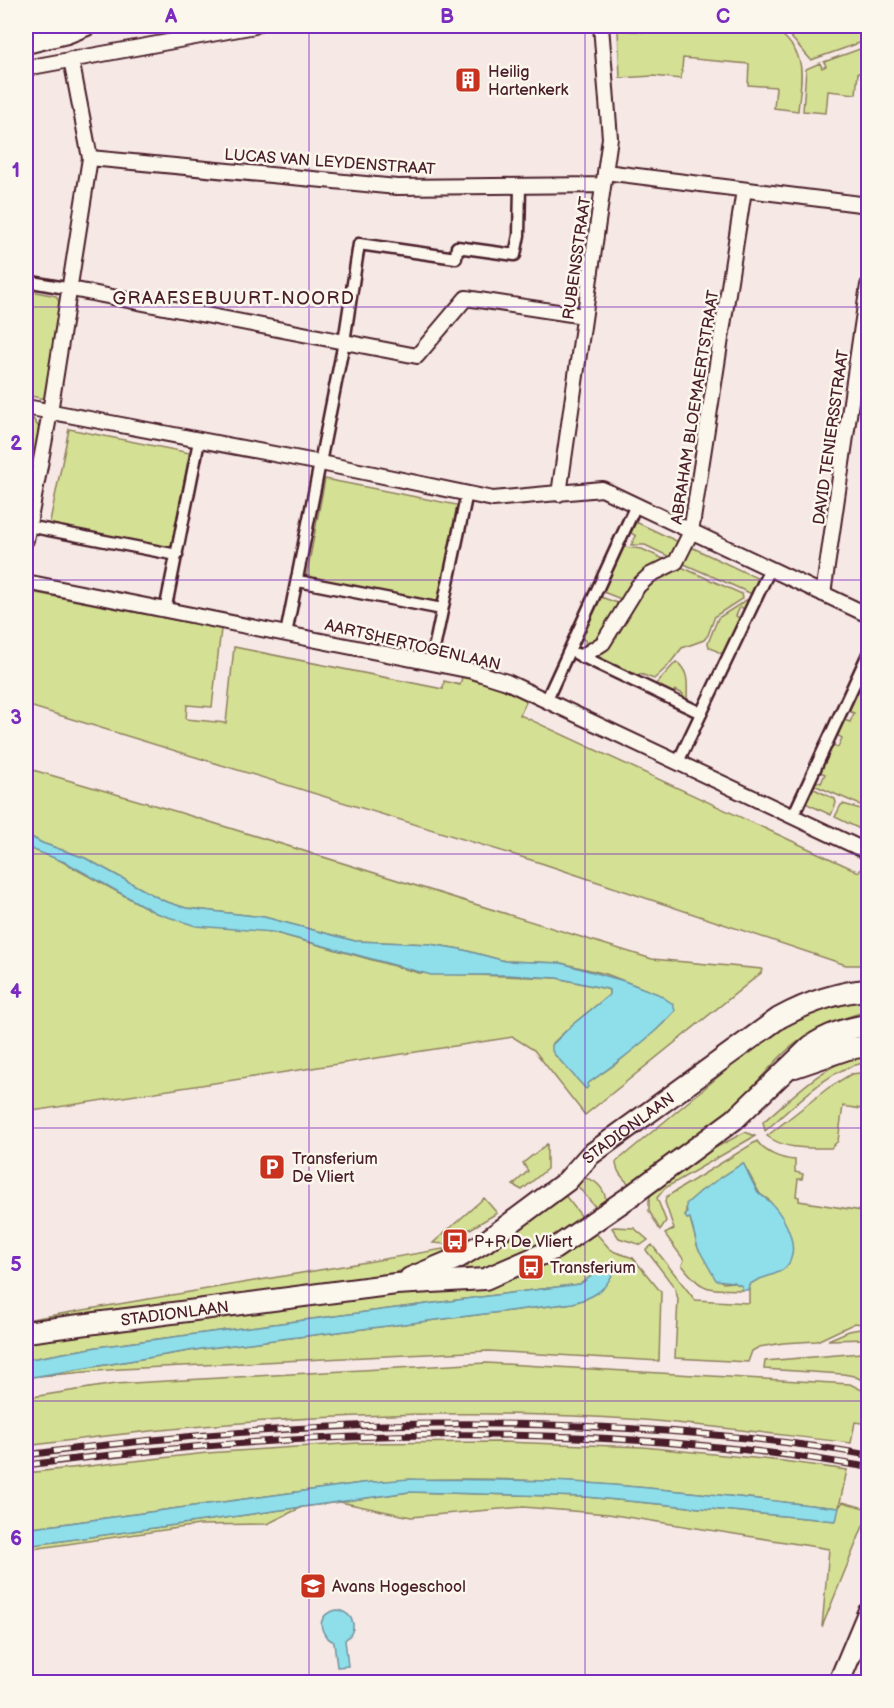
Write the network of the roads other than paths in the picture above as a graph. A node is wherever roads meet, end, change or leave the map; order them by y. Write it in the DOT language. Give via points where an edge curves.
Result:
graph roads {
  1 [pos="61,26"];
  2 [pos="75,26"];
  3 [pos="86,26"];
  4 [pos="255,26"];
  5 [pos="601,26"];
  6 [pos="26,29"];
  7 [pos="26,44"];
  8 [pos="71,59"];
  9 [pos="26,68"];
  10 [pos="90,158"];
  11 [pos="604,179"];
  12 [pos="520,187"];
  13 [pos="744,190"];
  14 [pos="868,205"];
  15 [pos="26,281"];
  16 [pos="868,285"];
  17 [pos="71,289"];
  18 [pos="584,316"];
  19 [pos="344,342"];
  20 [pos="26,407"];
  21 [pos="50,412"];
  22 [pos="199,441"];
  23 [pos="321,463"];
  24 [pos="467,493"];
  25 [pos="559,494"];
  26 [pos="636,505"];
  27 [pos="692,532"];
  28 [pos="27,533"];
  29 [pos="177,555"];
  30 [pos="770,569"];
  31 [pos="298,581"];
  32 [pos="26,582"];
  33 [pos="824,594"];
  34 [pos="442,609"];
  35 [pos="165,611"];
  36 [pos="868,615"];
  37 [pos="286,634"];
  38 [pos="569,650"];
  39 [pos="868,654"];
  40 [pos="583,656"];
  41 [pos="431,663"];
  42 [pos="866,668"];
  43 [pos="546,700"];
  44 [pos="701,713"];
  45 [pos="678,762"];
  46 [pos="793,816"];
  47 [pos="868,852"];
  48 [pos="868,990"];
  49 [pos="868,1025"];
  50 [pos="868,1046"];
  51 [pos="787,1070"];
  52 [pos="396,1284"];
  53 [pos="26,1332"];
  54 [pos="868,1613"];
  55 [pos="839,1683"];
  1 -- 6 [label="street"];
  2 -- 3 [label="street"];
  3 -- 7 [label="street"];
  4 -- 8 [label="street"];
  5 -- 11 [label="street, RUBENSSTRAAT" via="610,138"];
  8 -- 9 [label="street"];
  8 -- 10 [label="street"];
  10 -- 12 [label="street, LUCAS VAN LEYDENSTRAAT" via="397,187"];
  10 -- 17 [label="street"];
  11 -- 12 [label="street, LUCAS VAN LEYDENSTRAAT"];
  11 -- 13 [label="street, LUCAS VAN LEYDENSTRAAT"];
  11 -- 18 [label="street, RUBENSSTRAAT"];
  12 -- 19 [label="street" via="515,255 457,247 456,258 359,244"];
  13 -- 14 [label="street, LUCAS VAN LEYDENSTRAAT"];
  13 -- 27 [label="street, ABRAHAM BLOEMAERTSTRAAT"];
  15 -- 17 [label="street"];
  16 -- 33 [label="street, DAVID TENIERSSTRAAT"];
  17 -- 19 [label="street"];
  17 -- 21 [label="street"];
  18 -- 19 [label="street" via="466,298 417,356"];
  18 -- 25 [label="street, RUBENSSTRAAT"];
  19 -- 23 [label="street"];
  20 -- 21 [label="street"];
  21 -- 22 [label="street"];
  21 -- 28 [label="street"];
  22 -- 23 [label="street"];
  22 -- 29 [label="street"];
  23 -- 24 [label="street"];
  23 -- 31 [label="street"];
  24 -- 25 [label="street" via="494,499"];
  24 -- 34 [label="street"];
  25 -- 26 [label="street" via="602,489"];
  26 -- 27 [label="street"];
  26 -- 38 [label="street"];
  27 -- 30 [label="street"];
  27 -- 40 [label="street, ABRAHAM BLOEMAERTSTRAAT" via="676,562 638,585 603,643"];
  28 -- 29 [label="street"];
  29 -- 35 [label="street"];
  30 -- 33 [label="street"];
  30 -- 44 [label="street"];
  31 -- 34 [label="street"];
  31 -- 37 [label="street"];
  32 -- 35 [label="street, AARTSHERTOGENLAAN"];
  33 -- 36 [label="street"];
  34 -- 41 [label="street"];
  35 -- 37 [label="street, AARTSHERTOGENLAAN"];
  37 -- 41 [label="street, AARTSHERTOGENLAAN"];
  38 -- 40 [label="street"];
  38 -- 43 [label="street"];
  39 -- 42 [label="street"];
  40 -- 44 [label="street"];
  41 -- 43 [label="street, AARTSHERTOGENLAAN" via="507,682"];
  42 -- 46 [label="street"];
  43 -- 45 [label="street, AARTSHERTOGENLAAN"];
  44 -- 45 [label="street"];
  45 -- 46 [label="street, AARTSHERTOGENLAAN"];
  46 -- 47 [label="street, AARTSHERTOGENLAAN"];
  48 -- 52 [label="main road, STADIONLAAN" via="833,995 779,1018 590,1155 567,1180 485,1242"];
  49 -- 51 [label="main road, STADIONLAAN" via="820,1040"];
  50 -- 51 [label="main road" via="822,1056"];
  51 -- 52 [label="main road, STADIONLAAN" via="735,1119 554,1249 485,1279"];
  52 -- 53 [label="main road, STADIONLAAN"];
  54 -- 55 [label="main road"];
}
